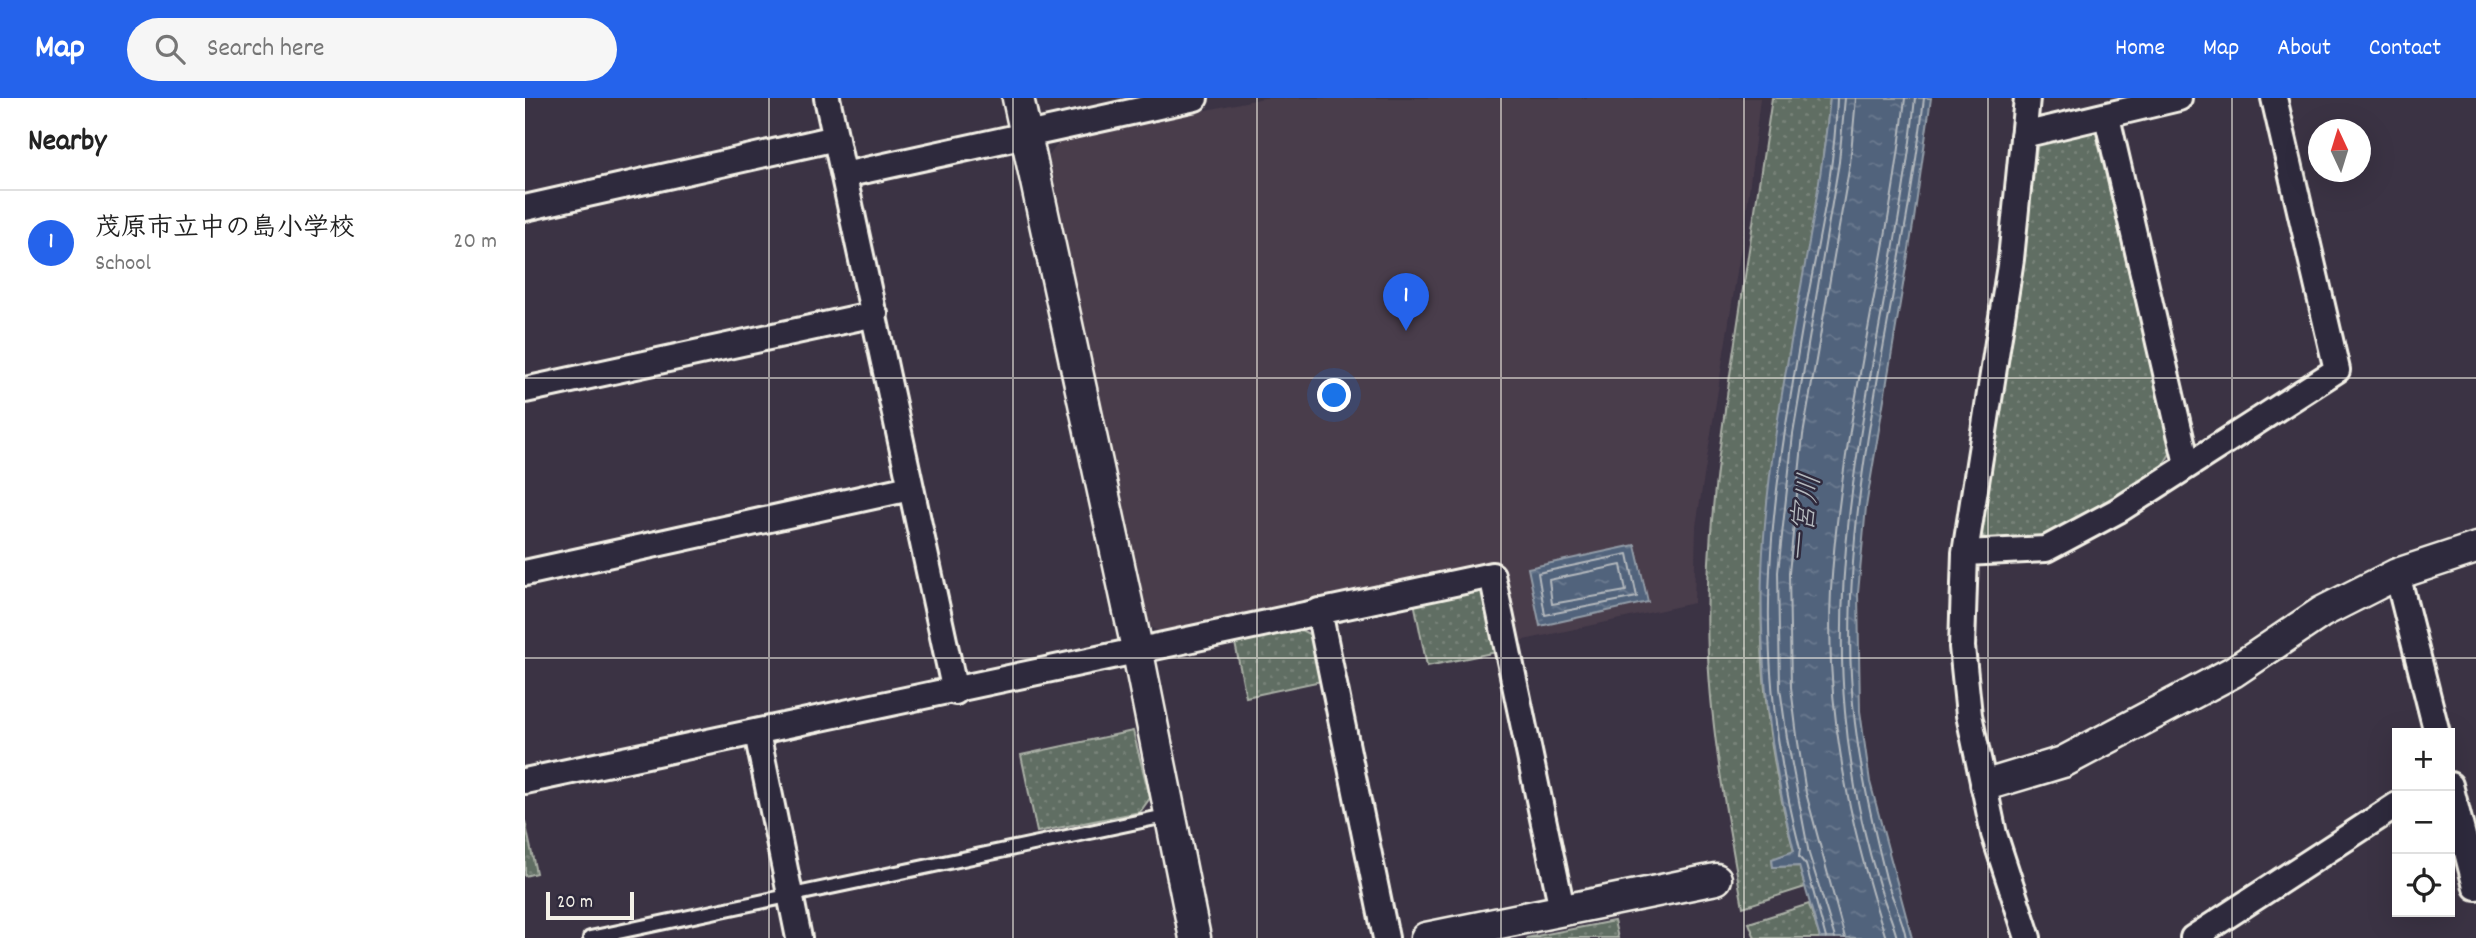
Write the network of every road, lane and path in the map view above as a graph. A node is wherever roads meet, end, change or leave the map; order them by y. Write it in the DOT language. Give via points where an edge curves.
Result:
graph roads {
  1 [pos="827,98"];
  2 [pos="1018,98"];
  3 [pos="1195,98"];
  4 [pos="2027,98"];
  5 [pos="2179,98"];
  6 [pos="2274,98"];
  7 [pos="2107,117"];
  8 [pos="2024,135"];
  9 [pos="1026,136"];
  10 [pos="836,138"];
  11 [pos="844,175"];
  12 [pos="525,208"];
  13 [pos="875,314"];
  14 [pos="525,390"];
  15 [pos="2187,464"];
  16 [pos="910,488"];
  17 [pos="2476,548"];
  18 [pos="1965,553"];
  19 [pos="525,573"];
  20 [pos="2397,574"];
  21 [pos="1319,611"];
  22 [pos="1138,653"];
  23 [pos="955,691"];
  24 [pos="2436,728"];
  25 [pos="757,733"];
  26 [pos="525,781"];
  27 [pos="1986,785"];
  28 [pos="2452,791"];
  29 [pos="2392,808"];
  30 [pos="1170,815"];
  31 [pos="1716,880"];
  32 [pos="2476,887"];
  33 [pos="790,896"];
  34 [pos="1562,909"];
  35 [pos="590,938"];
  36 [pos="799,938"];
  37 [pos="1195,938"];
  38 [pos="1387,938"];
  39 [pos="1426,938"];
  40 [pos="2028,938"];
  41 [pos="2193,938"];
  1 -- 10 [label="street"];
  2 -- 9 [label="street"];
  3 -- 9 [label="street"];
  4 -- 8 [label="street"];
  5 -- 7 [label="street"];
  6 -- 15 [label="street" via="2337,370"];
  7 -- 8 [label="street"];
  7 -- 15 [label="street"];
  8 -- 18 [label="street" via="2011,259"];
  9 -- 11 [label="street"];
  9 -- 22 [label="street"];
  10 -- 11 [label="street"];
  10 -- 12 [label="street"];
  11 -- 13 [label="street"];
  13 -- 14 [label="street"];
  13 -- 16 [label="street"];
  15 -- 18 [label="street" via="2119,510 2046,549"];
  16 -- 19 [label="street"];
  16 -- 23 [label="street"];
  17 -- 20 [label="street"];
  18 -- 27 [label="street" via="1962,647 1969,715"];
  20 -- 24 [label="street"];
  20 -- 27 [label="street" via="2322,612 2233,672 2063,762"];
  21 -- 22 [label="street"];
  21 -- 34 [label="street" via="1492,575"];
  21 -- 38 [label="street"];
  22 -- 23 [label="street"];
  22 -- 30 [label="street"];
  23 -- 25 [label="street"];
  25 -- 26 [label="street"];
  25 -- 33 [label="street"];
  27 -- 40 [label="street" via="1994,834"];
  28 -- 32 [label="street"];
  29 -- 41 [label="street"];
  30 -- 33 [label="lane"];
  30 -- 37 [label="street"];
  31 -- 34 [label="street"];
  33 -- 35 [label="lane"];
  33 -- 36 [label="street"];
  34 -- 39 [label="street"];
}
